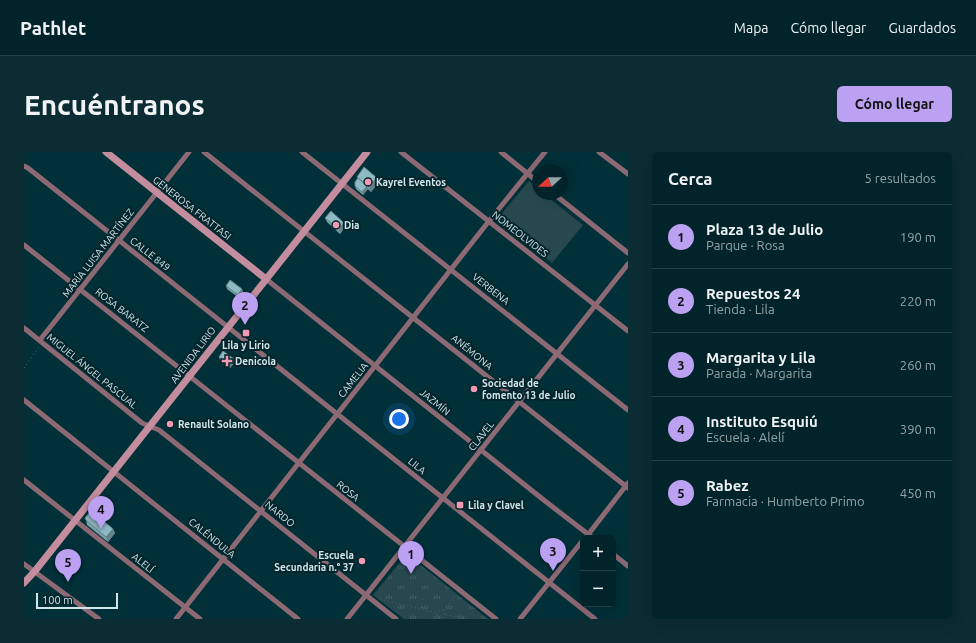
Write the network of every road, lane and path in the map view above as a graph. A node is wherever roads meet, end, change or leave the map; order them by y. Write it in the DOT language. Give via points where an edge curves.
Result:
graph roads {
  1 [pos="106,152"];
  2 [pos="189,152"];
  3 [pos="204,152"];
  4 [pos="302,152"];
  5 [pos="367,152"];
  6 [pos="401,152"];
  7 [pos="501,152"];
  8 [pos="545,152"];
  9 [pos="599,152"];
  10 [pos="24,166"];
  11 [pos="528,174"];
  12 [pos="628,174"];
  13 [pos="532,177"];
  14 [pos="342,184"];
  15 [pos="157,193"];
  16 [pos="562,200"];
  17 [pos="489,221"];
  18 [pos="304,231"];
  19 [pos="119,241"];
  20 [pos="24,244"];
  21 [pos="628,253"];
  22 [pos="628,264"];
  23 [pos="451,270"];
  24 [pos="266,279"];
  25 [pos="81,289"];
  26 [pos="595,305"];
  27 [pos="414,317"];
  28 [pos="228,326"];
  29 [pos="24,328"];
  30 [pos="628,331"];
  31 [pos="40,340"];
  32 [pos="558,354"];
  33 [pos="375,366"];
  34 [pos="24,368"];
  35 [pos="190,376"];
  36 [pos="24,400"];
  37 [pos="520,402"];
  38 [pos="628,410"];
  39 [pos="338,414"];
  40 [pos="151,426"];
  41 [pos="481,450"];
  42 [pos="299,463"];
  43 [pos="114,472"];
  44 [pos="24,480"];
  45 [pos="627,485"];
  46 [pos="443,499"];
  47 [pos="261,510"];
  48 [pos="75,520"];
  49 [pos="583,535"];
  50 [pos="587,535"];
  51 [pos="580,544"];
  52 [pos="405,547"];
  53 [pos="616,556"];
  54 [pos="222,558"];
  55 [pos="24,564"];
  56 [pos="628,566"];
  57 [pos="35,571"];
  58 [pos="24,583"];
  59 [pos="550,583"];
  60 [pos="459,590"];
  61 [pos="366,596"];
  62 [pos="423,598"];
  63 [pos="185,607"];
  64 [pos="420,609"];
  65 [pos="444,611"];
  66 [pos="437,613"];
  67 [pos="446,614"];
  68 [pos="438,618"];
  69 [pos="99,619"];
  70 [pos="176,619"];
  71 [pos="200,619"];
  72 [pos="298,619"];
  73 [pos="347,619"];
  74 [pos="396,619"];
  75 [pos="468,619"];
  76 [pos="496,619"];
  77 [pos="520,619"];
  78 [pos="595,619"];
  1 -- 15 [label="main road, GENEROSA FRATTASI"];
  2 -- 15 [label="street, MARÍA LUISA MARTÍNEZ"];
  3 -- 18 [label="street, ANÉMONA"];
  4 -- 14 [label="street, VERBENA"];
  5 -- 14 [label="main road, AVENIDA LIRIO"];
  6 -- 17 [label="street, NOMEOLVIDES"];
  7 -- 11 [label="street"];
  8 -- 11 [label="street, CAMELIA"];
  9 -- 12 [label="street"];
  10 -- 19 [label="street, CALLE 849"];
  11 -- 13 [label="street"];
  11 -- 17 [label="street, CAMELIA"];
  14 -- 18 [label="main road, AVENIDA LIRIO"];
  14 -- 23 [label="street, VERBENA"];
  15 -- 19 [label="street, MARÍA LUISA MARTÍNEZ"];
  15 -- 24 [label="main road, GENEROSA FRATTASI"];
  16 -- 21 [label="street"];
  17 -- 23 [label="street, CAMELIA"];
  17 -- 26 [label="street, NOMEOLVIDES"];
  18 -- 24 [label="main road, AVENIDA LIRIO"];
  18 -- 27 [label="street, ANÉMONA"];
  19 -- 25 [label="street, MARÍA LUISA MARTÍNEZ"];
  19 -- 28 [label="street, CALLE 849"];
  20 -- 25 [label="street, ROSA BARATZ"];
  22 -- 26 [label="street, CLAVEL"];
  23 -- 27 [label="street, CAMELIA"];
  23 -- 32 [label="street, VERBENA"];
  24 -- 28 [label="main road, AVENIDA LIRIO"];
  24 -- 33 [label="street, JAZMÍN"];
  25 -- 31 [label="street, MARÍA LUISA MARTÍNEZ"];
  25 -- 35 [label="street, ROSA BARATZ"];
  26 -- 30 [label="street, NOMEOLVIDES"];
  26 -- 32 [label="street, CLAVEL"];
  27 -- 33 [label="street, CAMELIA"];
  27 -- 37 [label="street, ANÉMONA"];
  28 -- 35 [label="main road, AVENIDA LIRIO"];
  28 -- 39 [label="street, LILA"];
  29 -- 31 [label="street, MIGUEL ÁNGEL PASCUAL"];
  31 -- 34 [label="path" via="38,348"];
  31 -- 40 [label="street, MIGUEL ÁNGEL PASCUAL" via="144,424"];
  32 -- 37 [label="street, CLAVEL"];
  32 -- 38 [label="street, VERBENA"];
  33 -- 39 [label="street, CAMELIA"];
  33 -- 41 [label="street, JAZMÍN"];
  35 -- 40 [label="main road, AVENIDA LIRIO"];
  35 -- 42 [label="street, ROSA"];
  36 -- 43 [label="street, CALÉNDULA"];
  37 -- 41 [label="street, CLAVEL"];
  37 -- 45 [label="street, ANÉMONA"];
  39 -- 42 [label="street, CAMELIA"];
  39 -- 46 [label="street, LILA"];
  40 -- 43 [label="main road, AVENIDA LIRIO"];
  40 -- 47 [label="street, NARDO"];
  41 -- 46 [label="street, CLAVEL"];
  41 -- 49 [label="street, JAZMÍN"];
  42 -- 47 [label="street, CAMELIA"];
  42 -- 52 [label="street, ROSA"];
  43 -- 48 [label="main road, AVENIDA LIRIO"];
  43 -- 54 [label="street, CALÉNDULA"];
  44 -- 48 [label="street, ALELÍ"];
  45 -- 50 [label="street"];
  46 -- 52 [label="street, CLAVEL"];
  46 -- 59 [label="street, LILA"];
  47 -- 54 [label="street, CAMELIA"];
  47 -- 61 [label="street, NARDO"];
  48 -- 57 [label="main road, AVENIDA LIRIO"];
  48 -- 63 [label="street, ALELÍ"];
  51 -- 59 [label="street"];
  52 -- 60 [label="street, ROSA"];
  52 -- 61 [label="street, CLAVEL"];
  53 -- 56 [label="street"];
  54 -- 63 [label="street, CAMELIA"];
  54 -- 72 [label="street, CALÉNDULA"];
  55 -- 57 [label="street"];
  57 -- 58 [label="main road, AVENIDA LIRIO"];
  57 -- 69 [label="street"];
  59 -- 77 [label="street"];
  59 -- 78 [label="street, LILA"];
  60 -- 65 [label="path"];
  60 -- 76 [label="street, ROSA"];
  61 -- 64 [label="path"];
  61 -- 73 [label="street, CLAVEL"];
  61 -- 74 [label="street, NARDO"];
  62 -- 64 [label="path"];
  63 -- 70 [label="street, CAMELIA"];
  63 -- 71 [label="street, ALELÍ"];
  64 -- 66 [label="path"];
  65 -- 66 [label="path" via="440,610"];
  65 -- 67 [label="path"];
  66 -- 68 [label="path"];
  67 -- 68 [label="path"];
  67 -- 75 [label="path"];
}
